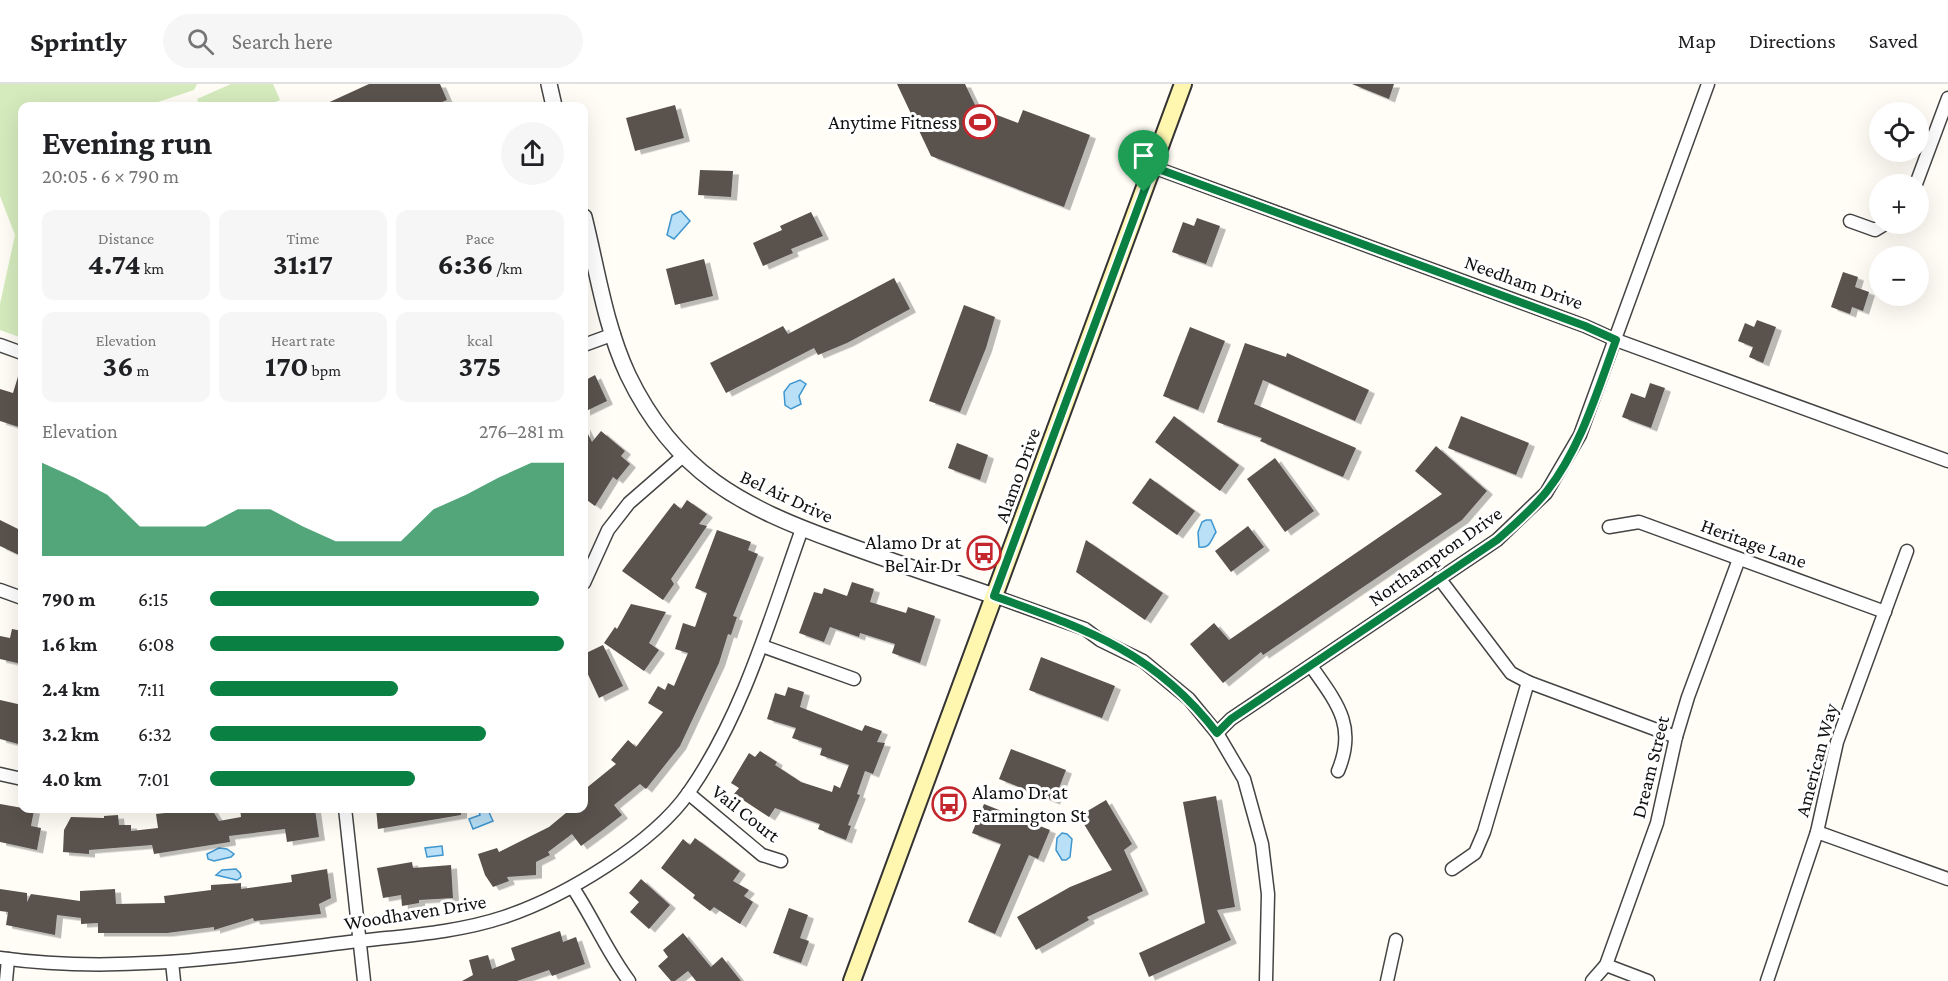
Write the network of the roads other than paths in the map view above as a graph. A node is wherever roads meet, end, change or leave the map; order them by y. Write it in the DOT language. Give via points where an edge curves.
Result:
graph roads {
  1 [pos="549,84"];
  2 [pos="1183,84"];
  3 [pos="1708,84"];
  4 [pos="1948,98"];
  5 [pos="553,102"];
  6 [pos="1153,167"];
  7 [pos="1920,174"];
  8 [pos="1850,221"];
  9 [pos="1869,228"];
  10 [pos="588,233"];
  11 [pos="614,334"];
  12 [pos="1616,340"];
  13 [pos="588,344"];
  14 [pos="0,345"];
  15 [pos="18,352"];
  16 [pos="682,456"];
  17 [pos="1948,460"];
  18 [pos="1609,527"];
  19 [pos="802,528"];
  20 [pos="1907,551"];
  21 [pos="1739,559"];
  22 [pos="588,574"];
  23 [pos="1439,578"];
  24 [pos="0,590"];
  25 [pos="994,596"];
  26 [pos="18,597"];
  27 [pos="1885,612"];
  28 [pos="762,646"];
  29 [pos="1311,666"];
  30 [pos="854,679"];
  31 [pos="1528,682"];
  32 [pos="1217,733"];
  33 [pos="1676,737"];
  34 [pos="1338,771"];
  35 [pos="0,774"];
  36 [pos="18,778"];
  37 [pos="688,793"];
  38 [pos="346,813"];
  39 [pos="1817,832"];
  40 [pos="781,861"];
  41 [pos="1452,869"];
  42 [pos="1948,879"];
  43 [pos="573,888"];
  44 [pos="1396,940"];
  45 [pos="361,941"];
  46 [pos="4,958"];
  47 [pos="172,962"];
  48 [pos="1606,965"];
  49 [pos="6,981"];
  50 [pos="174,981"];
  51 [pos="364,981"];
  52 [pos="629,981"];
  53 [pos="852,981"];
  54 [pos="1266,981"];
  55 [pos="1387,981"];
  56 [pos="1592,981"];
  57 [pos="1648,981"];
  58 [pos="1767,981"];
  1 -- 5 [label="street"];
  2 -- 6 [label="main road, Alamo Drive"];
  3 -- 12 [label="street, Northampton Drive"];
  4 -- 7 [label="street"];
  6 -- 12 [label="street, Needham Drive"];
  6 -- 25 [label="main road, Alamo Drive"];
  8 -- 9 [label="street"];
  10 -- 11 [label="street, Bel Air Drive"];
  11 -- 13 [label="street"];
  11 -- 16 [label="street, Bel Air Drive" via="628,374 646,408"];
  12 -- 17 [label="street, Needham Drive"];
  12 -- 23 [label="street, Northampton Drive" via="1580,435 1551,485 1497,540"];
  14 -- 15 [label="street"];
  16 -- 19 [label="street, Bel Air Drive" via="729,494"];
  16 -- 22 [label="street" via="629,503 608,530"];
  18 -- 21 [label="street, Heritage Lane" via="1639,522"];
  19 -- 25 [label="street, Bel Air Drive"];
  19 -- 28 [label="street, Woodhaven Drive"];
  20 -- 27 [label="street, American Way"];
  21 -- 27 [label="street, Heritage Lane"];
  21 -- 33 [label="street, Dream Street"];
  23 -- 29 [label="street, Northampton Drive"];
  23 -- 31 [label="street" via="1511,673"];
  24 -- 26 [label="street"];
  25 -- 32 [label="street" via="1085,628 1100,640 1143,661 1189,699"];
  25 -- 53 [label="main road, Alamo Drive"];
  27 -- 39 [label="street, American Way" via="1837,742"];
  28 -- 30 [label="street"];
  28 -- 37 [label="street, Woodhaven Drive" via="728,723"];
  29 -- 32 [label="street, Northampton Drive" via="1231,719"];
  29 -- 34 [label="street" via="1342,712 1346,753"];
  31 -- 33 [label="street"];
  31 -- 41 [label="street" via="1484,832 1475,853"];
  32 -- 54 [label="street" via="1244,779 1262,844 1268,894"];
  33 -- 48 [label="street, Dream Street" via="1657,823"];
  35 -- 36 [label="street"];
  37 -- 40 [label="street, Vail Court" via="762,855"];
  37 -- 43 [label="street, Woodhaven Drive" via="634,844"];
  38 -- 45 [label="street"];
  39 -- 42 [label="street"];
  39 -- 58 [label="street, American Way"];
  43 -- 45 [label="street, Woodhaven Drive" via="503,917 422,934"];
  43 -- 52 [label="street"];
  44 -- 55 [label="street"];
  45 -- 47 [label="street, Woodhaven Drive"];
  45 -- 51 [label="street"];
  46 -- 47 [label="street, Woodhaven Drive" via="68,963"];
  46 -- 49 [label="street"];
  47 -- 50 [label="street"];
  48 -- 56 [label="street, Dream Street"];
  48 -- 57 [label="street"];
}
